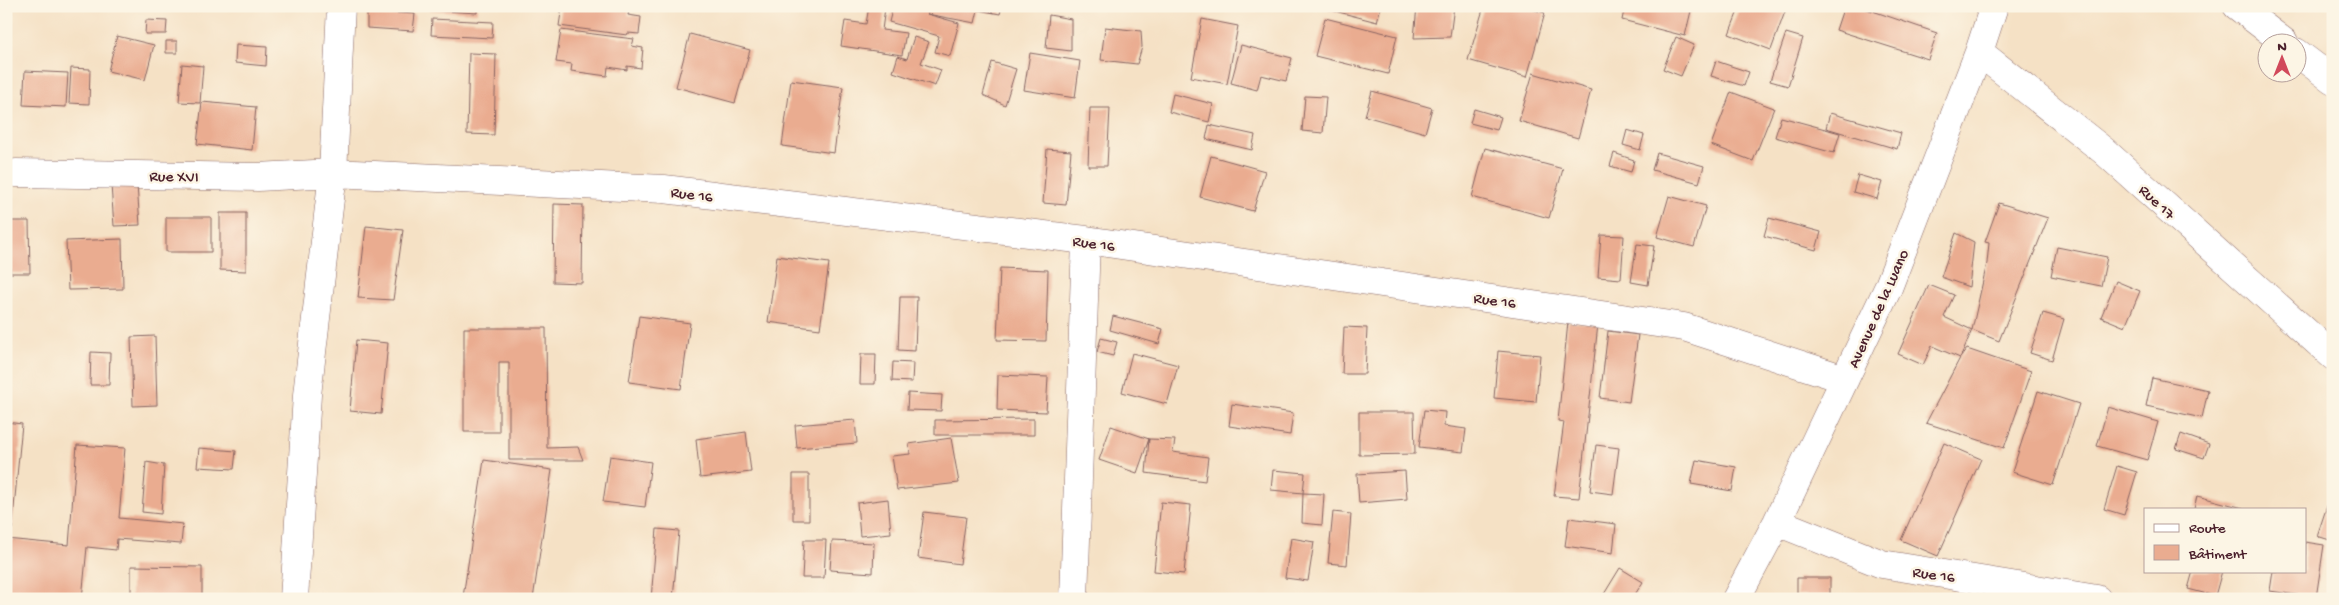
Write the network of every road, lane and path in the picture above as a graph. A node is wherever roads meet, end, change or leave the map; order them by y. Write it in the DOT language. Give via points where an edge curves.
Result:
graph roads {
  1 [pos="341,6"];
  2 [pos="1994,6"];
  3 [pos="2237,6"];
  4 [pos="2271,32"];
  5 [pos="1979,52"];
  6 [pos="2306,60"];
  7 [pos="2333,80"];
  8 [pos="16,173"];
  9 [pos="333,173"];
  10 [pos="1086,240"];
  11 [pos="2333,356"];
  12 [pos="1845,379"];
  13 [pos="1778,522"];
  14 [pos="294,599"];
  15 [pos="1074,599"];
  16 [pos="1736,599"];
  17 [pos="2097,599"];
  1 -- 9 [label="street"];
  2 -- 5 [label="street, Avenue de la Luano"];
  3 -- 4 [label="street"];
  5 -- 11 [label="street, Rue 17" via="2104,151"];
  5 -- 12 [label="street, Avenue de la Luano" via="1888,288"];
  6 -- 7 [label="street"];
  8 -- 9 [label="street, Rue XVI" via="258,177"];
  9 -- 10 [label="street, Rue 16" via="664,190"];
  9 -- 14 [label="street" via="307,395"];
  10 -- 12 [label="street, Rue 16" via="1684,327"];
  10 -- 15 [label="street"];
  12 -- 13 [label="street, Avenue de la Luano"];
  13 -- 16 [label="street, Avenue de la Luano"];
  13 -- 17 [label="street, Rue 16" via="1882,564"];
}
